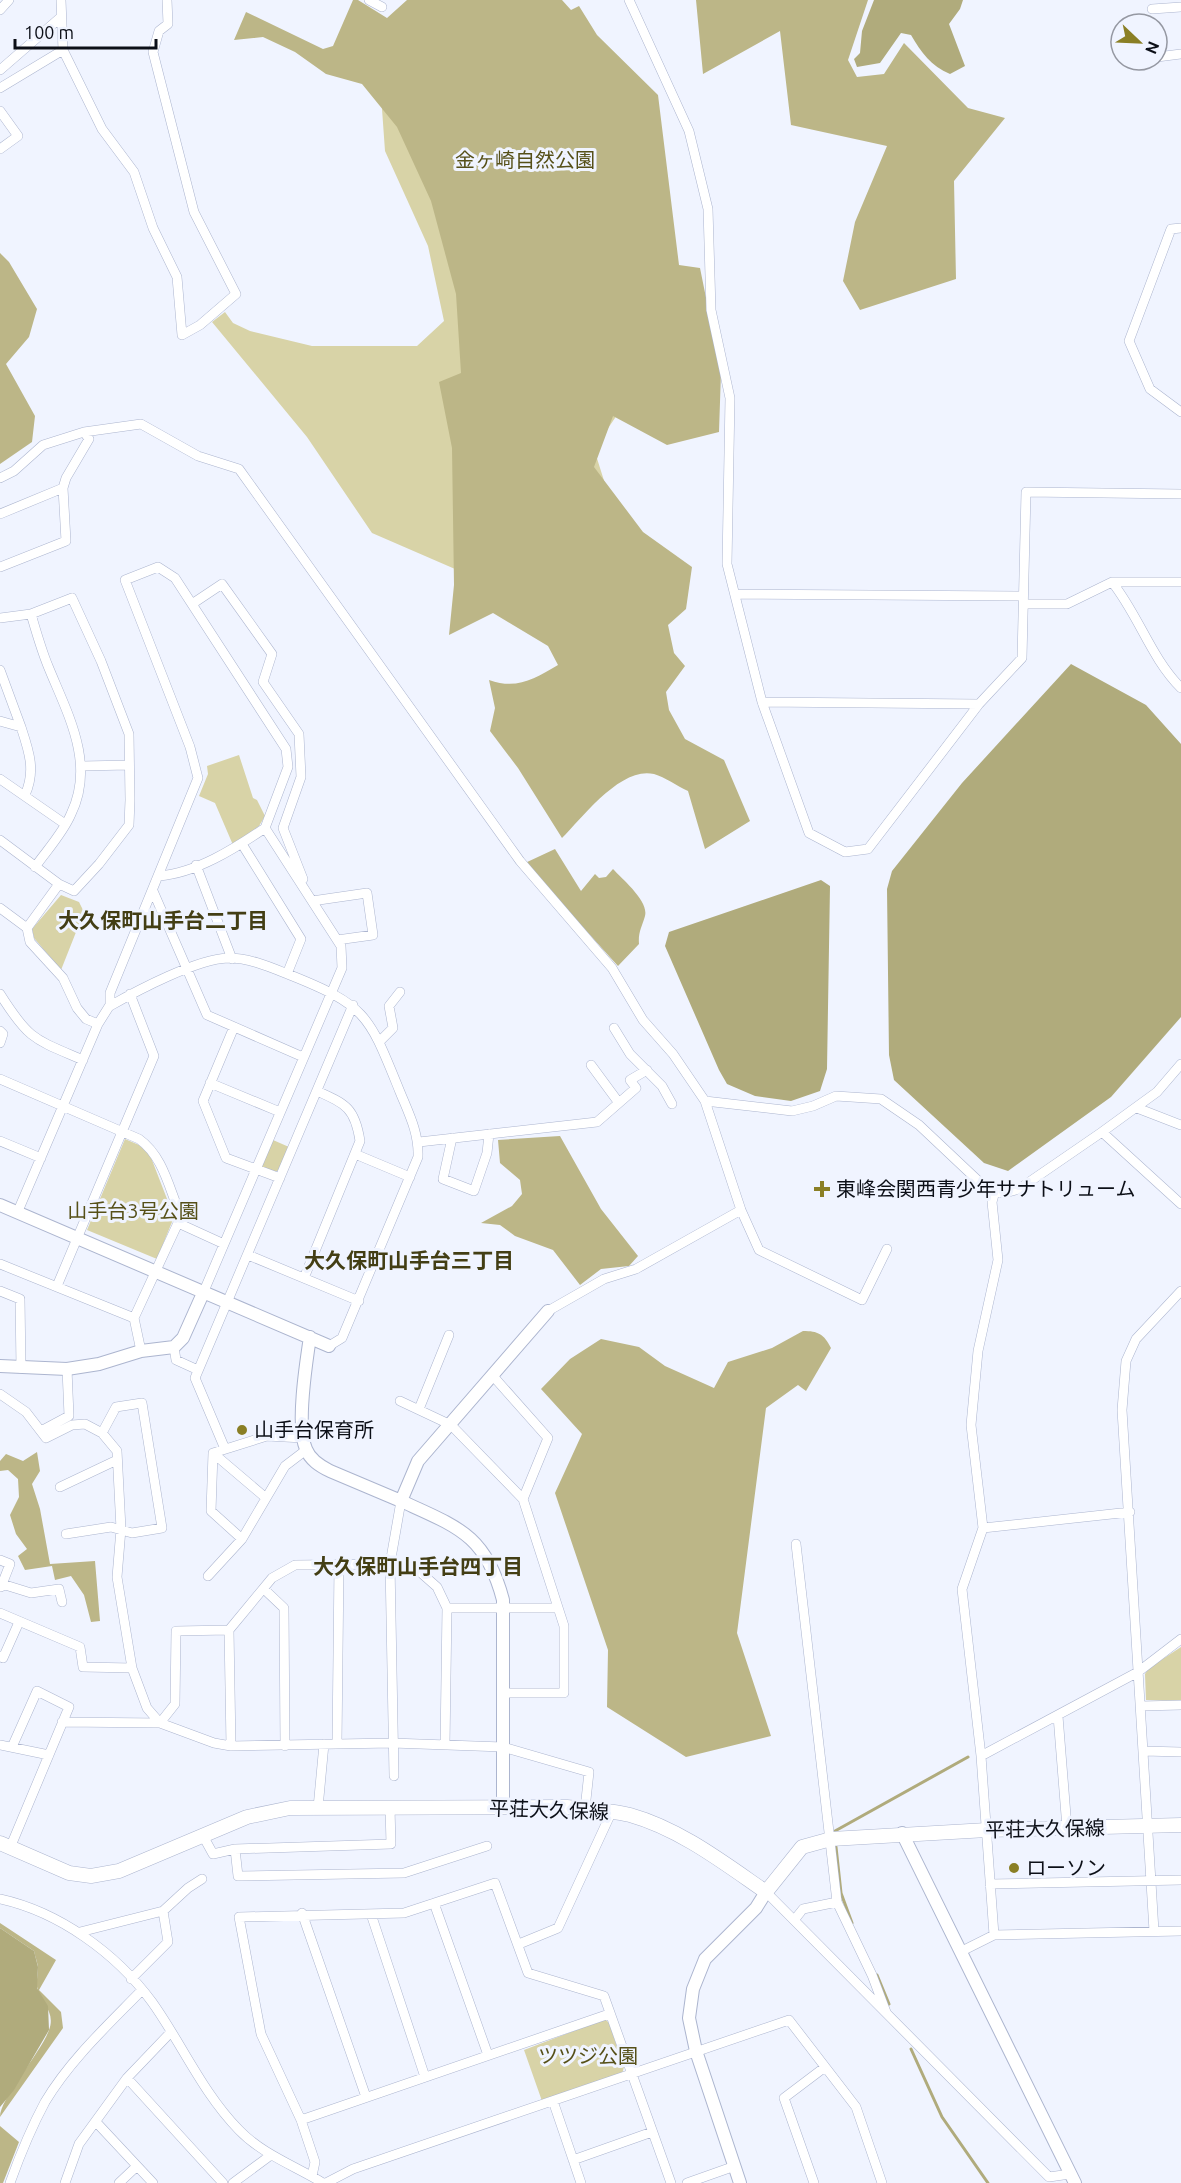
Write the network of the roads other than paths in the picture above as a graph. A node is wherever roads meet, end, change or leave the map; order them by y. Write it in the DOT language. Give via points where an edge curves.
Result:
graph roads {
  1 [pos="9,0"];
  2 [pos="61,0"];
  3 [pos="167,0"];
  4 [pos="369,0"];
  5 [pos="629,0"];
  6 [pos="382,7"];
  7 [pos="1181,7"];
  8 [pos="1152,9"];
  9 [pos="0,10"];
  10 [pos="61,17"];
  11 [pos="63,50"];
  12 [pos="0,70"];
  13 [pos="0,88"];
  14 [pos="0,111"];
  15 [pos="0,149"];
  16 [pos="1181,228"];
  17 [pos="1181,412"];
  18 [pos="84,432"];
  19 [pos="0,478"];
  20 [pos="63,488"];
  21 [pos="1181,494"];
  22 [pos="0,513"];
  23 [pos="0,567"];
  24 [pos="1112,582"];
  25 [pos="1181,582"];
  26 [pos="735,594"];
  27 [pos="1024,600"];
  28 [pos="192,604"];
  29 [pos="31,614"];
  30 [pos="0,618"];
  31 [pos="0,670"];
  32 [pos="1181,688"];
  33 [pos="762,702"];
  34 [pos="979,704"];
  35 [pos="0,721"];
  36 [pos="21,727"];
  37 [pos="129,765"];
  38 [pos="82,766"];
  39 [pos="0,779"];
  40 [pos="25,795"];
  41 [pos="65,824"];
  42 [pos="265,828"];
  43 [pos="0,840"];
  44 [pos="242,844"];
  45 [pos="196,865"];
  46 [pos="35,867"];
  47 [pos="159,876"];
  48 [pos="300,883"];
  49 [pos="59,884"];
  50 [pos="153,891"];
  51 [pos="312,902"];
  52 [pos="0,908"];
  53 [pos="27,928"];
  54 [pos="337,940"];
  55 [pos="232,959"];
  56 [pos="187,970"];
  57 [pos="287,974"];
  58 [pos="331,992"];
  59 [pos="399,992"];
  60 [pos="0,994"];
  61 [pos="130,994"];
  62 [pos="353,1005"];
  63 [pos="110,1006"];
  64 [pos="98,1024"];
  65 [pos="234,1027"];
  66 [pos="614,1028"];
  67 [pos="0,1031"];
  68 [pos="379,1042"];
  69 [pos="0,1043"];
  70 [pos="303,1057"];
  71 [pos="83,1060"];
  72 [pos="1181,1064"];
  73 [pos="591,1065"];
  74 [pos="646,1070"];
  75 [pos="0,1079"];
  76 [pos="210,1083"];
  77 [pos="317,1090"];
  78 [pos="705,1101"];
  79 [pos="619,1103"];
  80 [pos="672,1104"];
  81 [pos="63,1106"];
  82 [pos="1137,1108"];
  83 [pos="280,1112"];
  84 [pos="1181,1125"];
  85 [pos="123,1132"];
  86 [pos="1102,1132"];
  87 [pos="489,1134"];
  88 [pos="452,1138"];
  89 [pos="0,1141"];
  90 [pos="419,1142"];
  91 [pos="355,1154"];
  92 [pos="41,1158"];
  93 [pos="256,1169"];
  94 [pos="410,1177"];
  95 [pos="280,1178"];
  96 [pos="995,1191"];
  97 [pos="1181,1204"];
  98 [pos="0,1205"];
  99 [pos="741,1210"];
  100 [pos="18,1211"];
  101 [pos="178,1223"];
  102 [pos="78,1237"];
  103 [pos="224,1244"];
  104 [pos="887,1249"];
  105 [pos="248,1255"];
  106 [pos="0,1264"];
  107 [pos="156,1271"];
  108 [pos="304,1278"];
  109 [pos="57,1286"];
  110 [pos="0,1291"];
  111 [pos="204,1291"];
  112 [pos="1181,1291"];
  113 [pos="358,1301"];
  114 [pos="228,1302"];
  115 [pos="548,1311"];
  116 [pos="134,1318"];
  117 [pos="449,1335"];
  118 [pos="310,1337"];
  119 [pos="329,1346"];
  120 [pos="174,1347"];
  121 [pos="141,1351"];
  122 [pos="0,1366"];
  123 [pos="21,1368"];
  124 [pos="67,1369"];
  125 [pos="198,1370"];
  126 [pos="493,1376"];
  127 [pos="0,1394"];
  128 [pos="400,1401"];
  129 [pos="419,1409"];
  130 [pos="451,1425"];
  131 [pos="41,1431"];
  132 [pos="102,1432"];
  133 [pos="305,1444"];
  134 [pos="225,1449"];
  135 [pos="213,1453"];
  136 [pos="117,1460"];
  137 [pos="60,1487"];
  138 [pos="266,1498"];
  139 [pos="523,1499"];
  140 [pos="401,1501"];
  141 [pos="1130,1512"];
  142 [pos="983,1528"];
  143 [pos="121,1529"];
  144 [pos="66,1534"];
  145 [pos="242,1539"];
  146 [pos="796,1544"];
  147 [pos="0,1560"];
  148 [pos="390,1564"];
  149 [pos="339,1565"];
  150 [pos="208,1576"];
  151 [pos="1,1587"];
  152 [pos="264,1589"];
  153 [pos="62,1602"];
  154 [pos="447,1608"];
  155 [pos="503,1608"];
  156 [pos="556,1608"];
  157 [pos="0,1613"];
  158 [pos="19,1622"];
  159 [pos="228,1630"];
  160 [pos="1181,1639"];
  161 [pos="0,1656"];
  162 [pos="132,1668"];
  163 [pos="1138,1672"];
  164 [pos="503,1693"];
  165 [pos="1181,1705"];
  166 [pos="1142,1706"];
  167 [pos="1058,1716"];
  168 [pos="62,1722"];
  169 [pos="160,1723"];
  170 [pos="337,1743"];
  171 [pos="392,1743"];
  172 [pos="324,1744"];
  173 [pos="445,1745"];
  174 [pos="0,1746"];
  175 [pos="231,1746"];
  176 [pos="285,1746"];
  177 [pos="12,1747"];
  178 [pos="503,1747"];
  179 [pos="1144,1751"];
  180 [pos="1181,1752"];
  181 [pos="49,1755"];
  182 [pos="981,1756"];
  183 [pos="394,1776"];
  184 [pos="503,1807"];
  185 [pos="318,1808"];
  186 [pos="390,1808"];
  187 [pos="585,1809"];
  188 [pos="612,1811"];
  189 [pos="1181,1825"];
  190 [pos="1147,1826"];
  191 [pos="1067,1828"];
  192 [pos="987,1830"];
  193 [pos="902,1833"];
  194 [pos="202,1834"];
  195 [pos="831,1839"];
  196 [pos="5,1845"];
  197 [pos="487,1846"];
  198 [pos="235,1850"];
  199 [pos="202,1879"];
  200 [pos="1181,1880"];
  201 [pos="1151,1881"];
  202 [pos="990,1884"];
  203 [pos="766,1892"];
  204 [pos="0,1899"];
  205 [pos="837,1902"];
  206 [pos="434,1903"];
  207 [pos="163,1911"];
  208 [pos="302,1913"];
  209 [pos="371,1914"];
  210 [pos="795,1919"];
  211 [pos="1154,1931"];
  212 [pos="1181,1931"];
  213 [pos="80,1932"];
  214 [pos="994,1935"];
  215 [pos="519,1944"];
  216 [pos="960,1952"];
  217 [pos="131,1979"];
  218 [pos="142,1990"];
  219 [pos="886,2012"];
  220 [pos="609,2014"];
  221 [pos="171,2032"];
  222 [pos="696,2051"];
  223 [pos="488,2055"];
  224 [pos="825,2067"];
  225 [pos="630,2075"];
  226 [pos="425,2077"];
  227 [pos="127,2078"];
  228 [pos="366,2097"];
  229 [pos="553,2101"];
  230 [pos="301,2120"];
  231 [pos="96,2122"];
  232 [pos="652,2132"];
  233 [pos="271,2155"];
  234 [pos="573,2160"];
  235 [pos="137,2166"];
  236 [pos="735,2166"];
  237 [pos="312,2176"];
  238 [pos="1073,2179"];
  239 [pos="13,2182"];
  240 [pos="65,2183"];
  241 [pos="119,2183"];
  242 [pos="153,2183"];
  243 [pos="224,2183"];
  244 [pos="233,2183"];
  245 [pos="324,2183"];
  246 [pos="581,2183"];
  247 [pos="671,2183"];
  248 [pos="687,2183"];
  249 [pos="740,2183"];
  250 [pos="814,2183"];
  251 [pos="882,2183"];
  1 -- 9 [label="street"];
  2 -- 10 [label="street"];
  3 -- 11 [label="street" via="168,24 159,31 153,52 194,212 236,294 182,335 177,277 153,228 134,172 102,129"];
  4 -- 6 [label="street"];
  5 -- 26 [label="street" via="689,131 708,209 711,310 730,398 727,564"];
  7 -- 8 [label="street"];
  10 -- 11 [label="street"];
  10 -- 12 [label="street"];
  11 -- 13 [label="street"];
  14 -- 15 [label="street" via="18,136"];
  16 -- 17 [label="street" via="1172,229 1129,341 1150,389"];
  18 -- 19 [label="street" via="43,445"];
  18 -- 20 [label="street" via="89,439"];
  18 -- 78 [label="street" via="141,424 198,456 239,469 520,861 612,968 643,1020 674,1054"];
  20 -- 22 [label="street"];
  20 -- 23 [label="street" via="66,541"];
  21 -- 27 [label="street" via="1026,492"];
  24 -- 25 [label="street"];
  24 -- 27 [label="street" via="1067,604"];
  24 -- 32 [label="street" via="1130,604 1163,670"];
  26 -- 27 [label="street"];
  26 -- 33 [label="street"];
  27 -- 34 [label="street" via="1023,658"];
  28 -- 42 [label="street" via="286,749 288,767"];
  28 -- 47 [label="street" via="175,578 158,567 125,580 190,747 198,778"];
  28 -- 48 [label="street" via="222,584 272,654 263,682 299,734 301,777 283,828 303,879"];
  29 -- 30 [label="street"];
  29 -- 37 [label="street" via="72,598 129,734"];
  29 -- 38 [label="street" via="75,731"];
  31 -- 36 [label="street"];
  33 -- 34 [label="street"];
  33 -- 34 [label="street" via="809,833 845,852 868,849"];
  35 -- 36 [label="street"];
  36 -- 40 [label="street" via="32,764"];
  37 -- 38 [label="street"];
  37 -- 49 [label="street" via="129,825 74,891"];
  38 -- 41 [label="street" via="74,807"];
  39 -- 40 [label="street"];
  40 -- 41 [label="street"];
  41 -- 46 [label="street"];
  42 -- 44 [label="street"];
  42 -- 48 [label="street"];
  43 -- 46 [label="street"];
  44 -- 45 [label="street"];
  44 -- 57 [label="street" via="301,939"];
  45 -- 47 [label="street"];
  45 -- 55 [label="street"];
  46 -- 49 [label="street"];
  47 -- 50 [label="street"];
  48 -- 51 [label="street"];
  49 -- 53 [label="street"];
  50 -- 56 [label="street"];
  50 -- 63 [label="street" via="111,993"];
  51 -- 54 [label="street"];
  51 -- 54 [label="street" via="367,893 373,935"];
  52 -- 53 [label="street"];
  53 -- 64 [label="street" via="30,942 63,978 77,1008 86,1019"];
  54 -- 58 [label="street" via="342,968"];
  55 -- 56 [label="street" via="207,962"];
  55 -- 57 [label="street"];
  56 -- 61 [label="street"];
  56 -- 65 [label="street" via="207,1016"];
  57 -- 58 [label="street"];
  58 -- 62 [label="street"];
  58 -- 70 [label="street"];
  59 -- 68 [label="street" via="389,1006 393,1028"];
  60 -- 71 [label="street" via="26,1032"];
  61 -- 63 [label="street"];
  61 -- 85 [label="street" via="154,1056"];
  62 -- 68 [label="street" via="375,1031"];
  62 -- 77 [label="street"];
  63 -- 64 [label="street"];
  64 -- 71 [label="street"];
  65 -- 70 [label="street"];
  65 -- 76 [label="street"];
  66 -- 74 [label="street" via="630,1054"];
  67 -- 69 [label="street"];
  68 -- 90 [label="street"];
  70 -- 83 [label="street"];
  71 -- 81 [label="street"];
  72 -- 82 [label="street"];
  73 -- 79 [label="street"];
  74 -- 79 [label="street" via="630,1080 636,1088"];
  74 -- 80 [label="street"];
  75 -- 81 [label="street"];
  76 -- 83 [label="street"];
  76 -- 93 [label="street" via="203,1101 226,1158"];
  77 -- 91 [label="street" via="345,1104 357,1121 360,1141"];
  77 -- 95 [label="street"];
  78 -- 96 [label="street" via="792,1111 836,1096 881,1099 919,1125 988,1190"];
  78 -- 99 [label="street"];
  79 -- 87 [label="street" via="597,1122"];
  81 -- 85 [label="street"];
  81 -- 92 [label="street"];
  82 -- 84 [label="street"];
  82 -- 86 [label="street"];
  83 -- 93 [label="street"];
  85 -- 101 [label="street" via="150,1146 157,1157 180,1214"];
  85 -- 102 [label="street"];
  86 -- 96 [label="street" via="1019,1189"];
  86 -- 97 [label="street"];
  87 -- 88 [label="street"];
  87 -- 88 [label="street" via="474,1191 443,1179"];
  88 -- 90 [label="street"];
  89 -- 92 [label="street"];
  90 -- 94 [label="street"];
  91 -- 94 [label="street"];
  91 -- 108 [label="street"];
  92 -- 100 [label="street"];
  93 -- 95 [label="street"];
  93 -- 103 [label="street"];
  94 -- 113 [label="street"];
  95 -- 105 [label="street"];
  96 -- 142 [label="street" via="998,1260 978,1351 971,1425"];
  98 -- 100 [label="street"];
  99 -- 104 [label="street" via="759,1250 862,1300"];
  99 -- 115 [label="street" via="636,1269 604,1280"];
  100 -- 102 [label="street"];
  101 -- 103 [label="street"];
  101 -- 107 [label="street"];
  102 -- 107 [label="street"];
  102 -- 109 [label="street"];
  103 -- 111 [label="street"];
  105 -- 108 [label="street"];
  105 -- 114 [label="street"];
  106 -- 109 [label="street"];
  107 -- 111 [label="street"];
  107 -- 116 [label="street"];
  108 -- 113 [label="street"];
  109 -- 116 [label="street"];
  110 -- 123 [label="street" via="20,1299"];
  111 -- 114 [label="street"];
  111 -- 120 [label="street" via="183,1338"];
  112 -- 141 [label="street" via="1136,1338 1126,1360 1122,1410"];
  113 -- 119 [label="street" via="342,1338"];
  114 -- 118 [label="street"];
  114 -- 125 [label="street"];
  115 -- 126 [label="street"];
  116 -- 121 [label="street"];
  117 -- 129 [label="street"];
  118 -- 119 [label="street"];
  118 -- 133 [label="street"];
  120 -- 121 [label="street"];
  120 -- 125 [label="street" via="176,1360"];
  121 -- 124 [label="street"];
  122 -- 123 [label="street"];
  123 -- 124 [label="street"];
  124 -- 131 [label="street" via="69,1416"];
  125 -- 134 [label="street" via="195,1378"];
  126 -- 130 [label="street"];
  126 -- 139 [label="street" via="548,1438"];
  127 -- 131 [label="street" via="26,1412"];
  128 -- 129 [label="street"];
  129 -- 130 [label="street"];
  130 -- 139 [label="street"];
  130 -- 140 [label="street" via="418,1461"];
  131 -- 132 [label="street" via="46,1438 72,1425 85,1424"];
  132 -- 136 [label="street" via="117,1451"];
  132 -- 143 [label="street" via="116,1407 142,1403 162,1528 132,1533"];
  133 -- 134 [label="street" via="267,1436"];
  133 -- 138 [label="street" via="285,1466"];
  133 -- 140 [label="street" via="320,1466"];
  134 -- 135 [label="street"];
  135 -- 138 [label="street"];
  135 -- 145 [label="street" via="211,1511"];
  136 -- 137 [label="street"];
  136 -- 143 [label="street"];
  138 -- 145 [label="street"];
  139 -- 156 [label="street"];
  140 -- 148 [label="street"];
  140 -- 155 [label="street" via="456,1526 474,1542 496,1574"];
  141 -- 142 [label="street"];
  141 -- 163 [label="street"];
  142 -- 182 [label="street" via="962,1588"];
  143 -- 144 [label="street"];
  143 -- 162 [label="street" via="117,1576"];
  145 -- 150 [label="street"];
  146 -- 195 [label="street"];
  147 -- 151 [label="street" via="10,1564"];
  148 -- 149 [label="street"];
  148 -- 154 [label="street" via="420,1572 437,1587"];
  148 -- 171 [label="street"];
  149 -- 152 [label="street" via="295,1565 272,1578"];
  149 -- 170 [label="street"];
  151 -- 153 [label="street" via="31,1593 59,1589"];
  152 -- 159 [label="street"];
  152 -- 176 [label="street" via="284,1608"];
  154 -- 155 [label="street"];
  154 -- 173 [label="street"];
  155 -- 156 [label="street"];
  155 -- 164 [label="street"];
  156 -- 164 [label="street" via="564,1626 564,1693"];
  157 -- 158 [label="street"];
  158 -- 161 [label="street" via="3,1658"];
  158 -- 162 [label="street" via="80,1647 83,1667"];
  159 -- 169 [label="street" via="176,1631 175,1704"];
  159 -- 175 [label="street"];
  160 -- 163 [label="street"];
  162 -- 169 [label="street" via="147,1708"];
  163 -- 166 [label="street"];
  163 -- 167 [label="street"];
  164 -- 178 [label="street"];
  165 -- 166 [label="street"];
  166 -- 179 [label="street"];
  167 -- 182 [label="street"];
  167 -- 191 [label="street"];
  168 -- 169 [label="street"];
  168 -- 177 [label="street" via="69,1707 37,1691"];
  168 -- 181 [label="street"];
  169 -- 175 [label="street"];
  170 -- 171 [label="street"];
  170 -- 172 [label="street"];
  171 -- 173 [label="street"];
  171 -- 183 [label="street"];
  172 -- 176 [label="street"];
  172 -- 185 [label="street"];
  173 -- 178 [label="street"];
  174 -- 177 [label="street"];
  175 -- 176 [label="street"];
  177 -- 181 [label="street"];
  178 -- 184 [label="street"];
  178 -- 187 [label="street" via="589,1772"];
  179 -- 180 [label="street"];
  179 -- 190 [label="street"];
  181 -- 196 [label="street"];
  182 -- 192 [label="street"];
  184 -- 186 [label="main road, 平荘大久保線"];
  184 -- 187 [label="main road, 平荘大久保線"];
  185 -- 186 [label="main road, 平荘大久保線"];
  185 -- 194 [label="main road, 平荘大久保線" via="290,1808 247,1817"];
  186 -- 198 [label="street" via="391,1844"];
  187 -- 188 [label="main road, 平荘大久保線"];
  188 -- 203 [label="main road, 平荘大久保線" via="677,1834"];
  188 -- 215 [label="street" via="558,1928"];
  189 -- 190 [label="main road, 平荘大久保線"];
  190 -- 191 [label="main road, 平荘大久保線"];
  190 -- 201 [label="street"];
  191 -- 192 [label="main road, 平荘大久保線"];
  192 -- 193 [label="main road, 平荘大久保線"];
  192 -- 202 [label="street"];
  193 -- 195 [label="main road, 平荘大久保線"];
  193 -- 216 [label="street"];
  194 -- 196 [label="main road, 平荘大久保線" via="119,1871 92,1876 69,1873"];
  194 -- 198 [label="street" via="213,1854"];
  195 -- 203 [label="main road, 平荘大久保線" via="802,1847"];
  195 -- 205 [label="street"];
  197 -- 198 [label="street" via="404,1873 238,1876"];
  199 -- 207 [label="street"];
  200 -- 201 [label="street"];
  201 -- 202 [label="street"];
  201 -- 211 [label="street"];
  202 -- 214 [label="street"];
  203 -- 210 [label="street"];
  203 -- 222 [label="street" via="756,1908 705,1959 693,1989 689,2018"];
  204 -- 213 [label="street" via="40,1911"];
  205 -- 210 [label="street" via="803,1909"];
  205 -- 219 [label="street"];
  206 -- 209 [label="street" via="404,1913"];
  206 -- 215 [label="street" via="495,1883"];
  206 -- 223 [label="street"];
  207 -- 213 [label="street"];
  207 -- 217 [label="street" via="168,1942"];
  208 -- 209 [label="street"];
  208 -- 228 [label="street"];
  208 -- 230 [label="street" via="239,1917 261,2034"];
  209 -- 226 [label="street"];
  210 -- 219 [label="street"];
  211 -- 212 [label="street"];
  211 -- 214 [label="street"];
  213 -- 217 [label="street"];
  214 -- 216 [label="street"];
  215 -- 220 [label="street" via="528,1973 604,1996"];
  216 -- 238 [label="street"];
  217 -- 218 [label="street"];
  218 -- 221 [label="street"];
  218 -- 239 [label="street" via="90,2044 47,2100 30,2131"];
  219 -- 238 [label="street" via="1049,2177"];
  220 -- 223 [label="street"];
  220 -- 225 [label="street"];
  221 -- 227 [label="street"];
  221 -- 233 [label="street" via="206,2091 240,2131"];
  222 -- 224 [label="street" via="789,2020"];
  222 -- 225 [label="street"];
  222 -- 236 [label="street"];
  223 -- 226 [label="street"];
  224 -- 250 [label="street" via="784,2098"];
  224 -- 251 [label="street" via="856,2107"];
  225 -- 229 [label="street"];
  225 -- 232 [label="street"];
  226 -- 228 [label="street"];
  227 -- 231 [label="street"];
  227 -- 243 [label="street"];
  228 -- 230 [label="street"];
  229 -- 234 [label="street"];
  229 -- 245 [label="street" via="353,2169"];
  230 -- 237 [label="street" via="315,2162"];
  231 -- 235 [label="street"];
  231 -- 240 [label="street" via="79,2144"];
  232 -- 234 [label="street"];
  232 -- 247 [label="street"];
  233 -- 237 [label="street"];
  233 -- 244 [label="street"];
  234 -- 246 [label="street"];
  235 -- 241 [label="street"];
  235 -- 242 [label="street"];
  236 -- 248 [label="street"];
  236 -- 249 [label="street"];
  237 -- 245 [label="street"];
}
